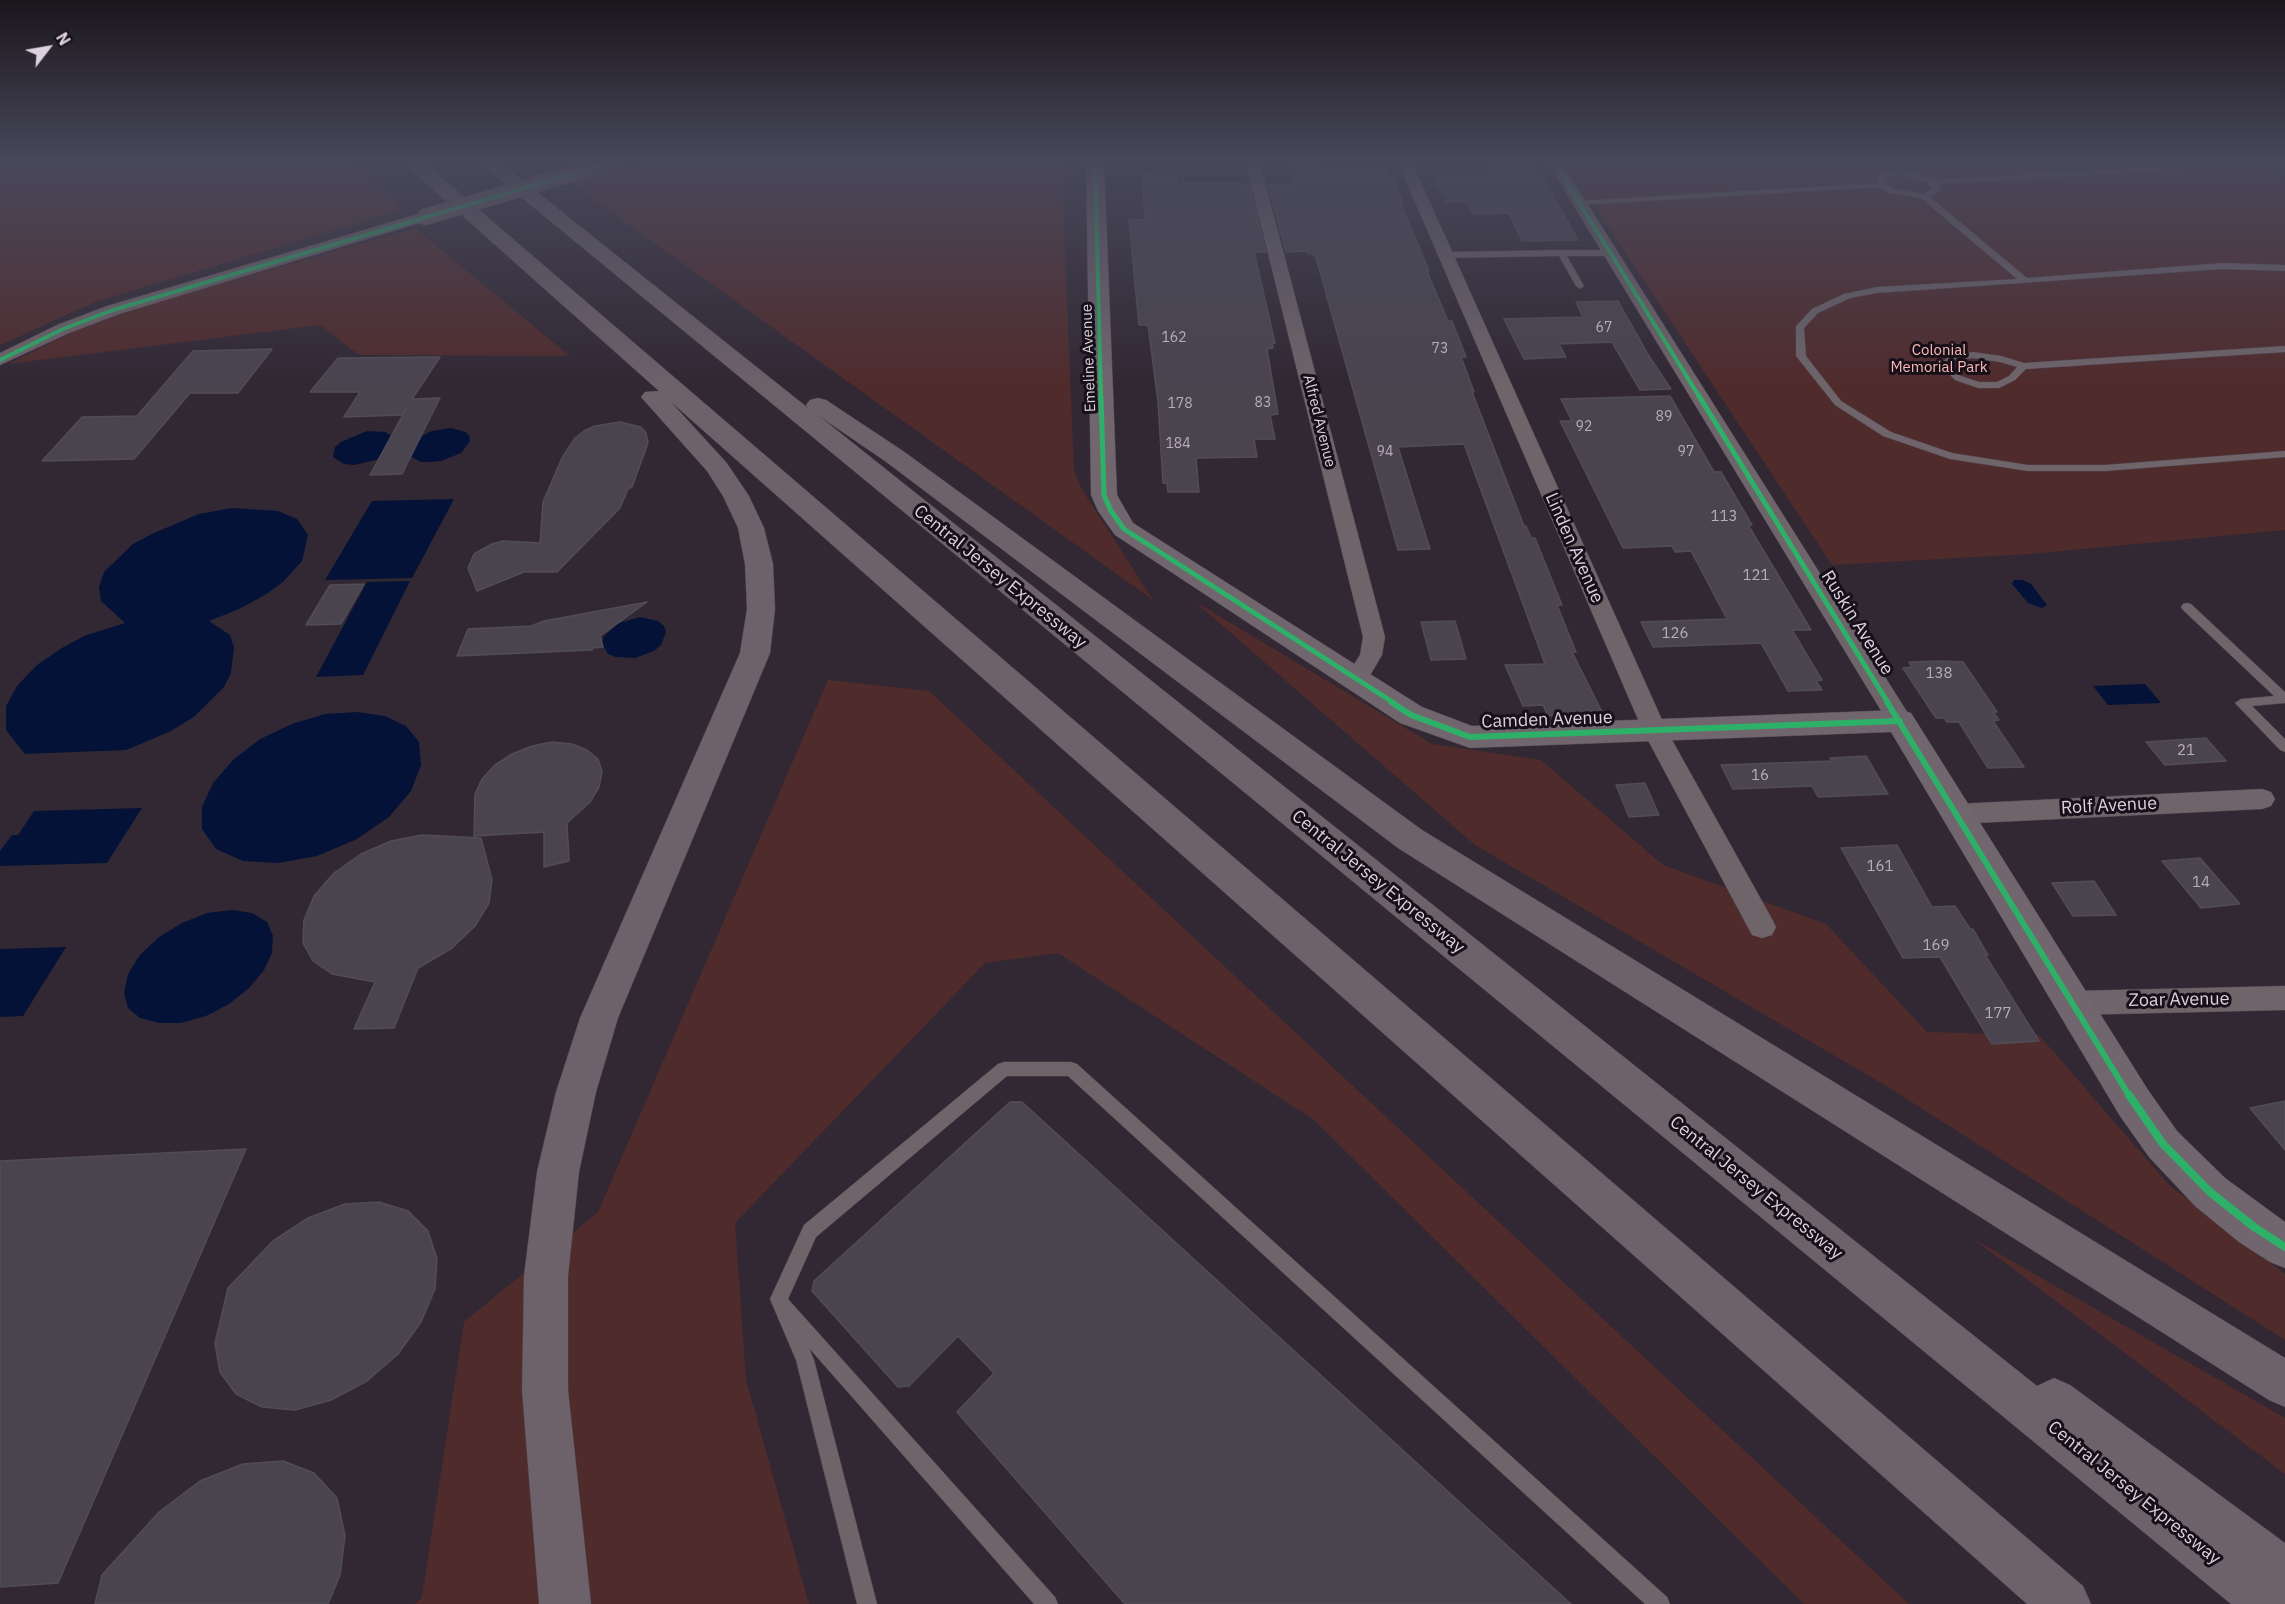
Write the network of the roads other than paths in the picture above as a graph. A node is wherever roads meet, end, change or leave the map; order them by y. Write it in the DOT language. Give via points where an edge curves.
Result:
graph roads {
  1 [pos="365,235"];
  2 [pos="493,235"];
  3 [pos="578,235"];
  4 [pos="1097,235"];
  5 [pos="1271,235"];
  6 [pos="1436,235"];
  7 [pos="1599,235"];
  8 [pos="1970,235"];
  9 [pos="1561,253"];
  10 [pos="1610,253"];
  11 [pos="1445,255"];
  12 [pos="2285,268"];
  13 [pos="535,271"];
  14 [pos="2025,281"];
  15 [pos="1580,286"];
  16 [pos="647,291"];
  17 [pos="2285,349"];
  18 [pos="0,360"];
  19 [pos="2023,366"];
  20 [pos="2285,454"];
  21 [pos="1141,542"];
  22 [pos="2187,607"];
  23 [pos="1357,678"];
  24 [pos="2285,699"];
  25 [pos="1900,721"];
  26 [pos="1655,731"];
  27 [pos="2285,747"];
  28 [pos="2262,799"];
  29 [pos="1956,814"];
  30 [pos="1762,927"];
  31 [pos="2285,998"];
  32 [pos="2072,1002"];
  33 [pos="1640,1094"];
  34 [pos="2285,1247"];
  35 [pos="779,1299"];
  36 [pos="2285,1384"];
  37 [pos="2285,1575"];
  38 [pos="565,1604"];
  39 [pos="867,1604"];
  40 [pos="1048,1604"];
  41 [pos="1660,1604"];
  42 [pos="2065,1604"];
  43 [pos="2271,1604"];
  1 -- 18 [label="street, bridge" via="113,310"];
  2 -- 13 [label="highway"];
  3 -- 16 [label="highway, Central Jersey Expressway"];
  4 -- 21 [label="street, Emeline Avenue" via="1104,495 1124,529"];
  5 -- 23 [label="street, Alfred Avenue" via="1374,637 1371,655"];
  6 -- 11 [label="street, Linden Avenue"];
  7 -- 10 [label="street, Ruskin Avenue"];
  8 -- 14 [label="lane"];
  9 -- 10 [label="lane"];
  9 -- 11 [label="lane"];
  9 -- 15 [label="lane"];
  10 -- 25 [label="street, Ruskin Avenue"];
  11 -- 26 [label="street, Linden Avenue"];
  12 -- 14 [label="lane" via="2223,266"];
  13 -- 38 [label="highway" via="717,467 751,528 759,564 761,609 755,653 599,1018 576,1092 558,1172 546,1276 545,1390"];
  13 -- 42 [label="highway"];
  14 -- 20 [label="lane" via="1847,296 1815,311 1799,328 1801,356 1838,403 1887,434 1950,456 2028,468 2105,468"];
  16 -- 33 [label="highway, Central Jersey Expressway"];
  16 -- 36 [label="highway" via="894,456 1410,839"];
  17 -- 19 [label="lane"];
  19 -- 19 [label="lane" via="1999,385 1978,385 1958,378 1945,365 1953,357 1973,355"];
  21 -- 23 [label="street, Camden Avenue"];
  22 -- 24 [label="lane"];
  23 -- 26 [label="street, Camden Avenue" via="1411,715 1470,737"];
  24 -- 27 [label="lane" via="2241,703"];
  25 -- 26 [label="street, Camden Avenue"];
  25 -- 29 [label="street, Ruskin Avenue"];
  26 -- 30 [label="street, Linden Avenue"];
  28 -- 29 [label="street, Rolf Avenue"];
  29 -- 32 [label="street, Ruskin Avenue"];
  31 -- 32 [label="street, Zoar Avenue"];
  32 -- 34 [label="street, Ruskin Avenue" via="2163,1144 2210,1192"];
  33 -- 37 [label="highway"];
  33 -- 43 [label="highway, Central Jersey Expressway"];
  35 -- 39 [label="lane" via="805,1360"];
  35 -- 40 [label="lane"];
  35 -- 41 [label="lane" via="810,1231 1004,1069 1071,1069"];
}
